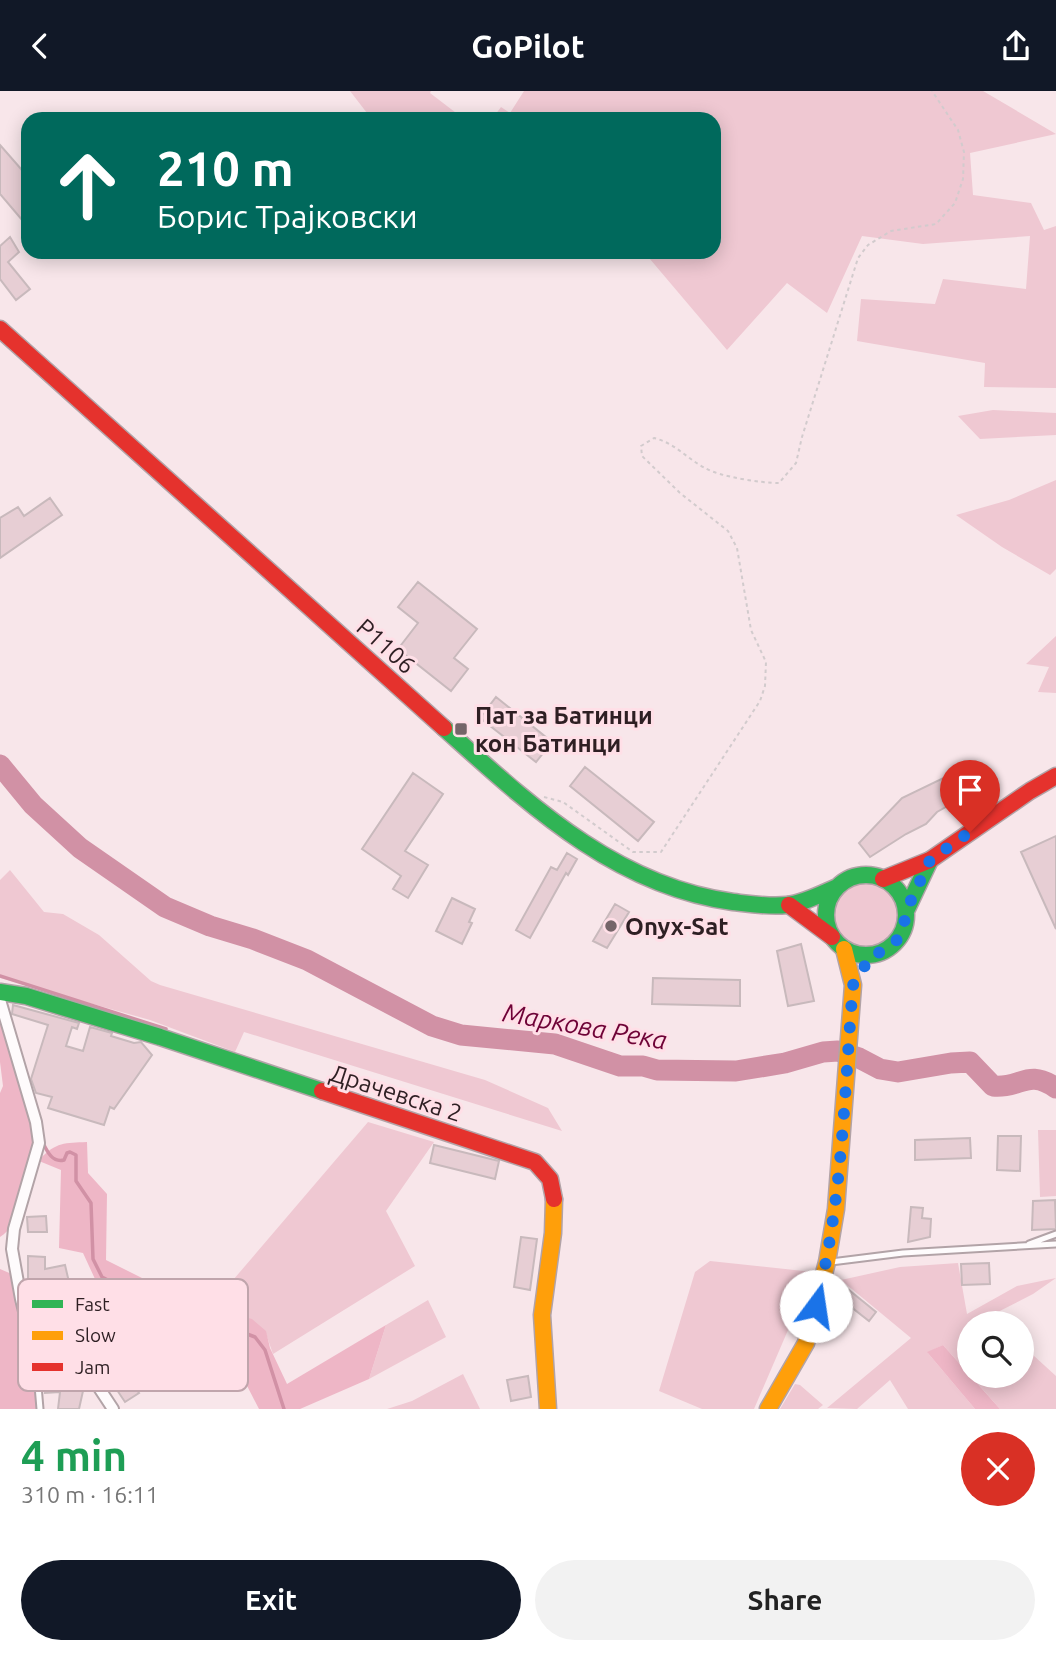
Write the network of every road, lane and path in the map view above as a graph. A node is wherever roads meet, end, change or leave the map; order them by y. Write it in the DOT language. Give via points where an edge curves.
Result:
graph roads {
  1 [pos="932,91"];
  2 [pos="0,329"];
  3 [pos="1056,776"];
  4 [pos="529,804"];
  5 [pos="930,860"];
  6 [pos="883,879"];
  7 [pos="837,887"];
  8 [pos="789,905"];
  9 [pos="906,911"];
  10 [pos="832,937"];
  11 [pos="845,949"];
  12 [pos="872,954"];
  13 [pos="853,985"];
  14 [pos="0,992"];
  15 [pos="0,1000"];
  16 [pos="1056,1234"];
  17 [pos="1056,1244"];
  18 [pos="1023,1246"];
  19 [pos="827,1262"];
  20 [pos="18,1282"];
  21 [pos="38,1391"];
  22 [pos="101,1391"];
  23 [pos="40,1409"];
  24 [pos="113,1409"];
  25 [pos="548,1409"];
  26 [pos="768,1409"];
  1 -- 4 [label="path" via="958,130 964,152 956,203 936,224 891,231 868,245 858,258 796,463 779,483 762,483 706,469 668,442 654,438 641,446 642,456 728,531 737,548 751,630 766,662 760,701 662,852 633,852 563,801 543,796"];
  2 -- 4 [label="main road, P1106"];
  3 -- 5 [label="main road"];
  4 -- 8 [label="main road, P1106" via="574,839 663,887 713,900"];
  5 -- 6 [label="main road"];
  5 -- 9 [label="main road"];
  6 -- 7 [label="main road" via="859,875"];
  6 -- 9 [label="main road" via="901,895"];
  7 -- 8 [label="main road"];
  7 -- 10 [label="main road" via="827,907"];
  8 -- 10 [label="main road"];
  9 -- 12 [label="main road" via="897,940"];
  10 -- 11 [label="main road"];
  11 -- 12 [label="main road"];
  11 -- 13 [label="main road"];
  12 -- 13 [label="main road"];
  13 -- 19 [label="main road" via="836,1209"];
  14 -- 25 [label="main road, Драчевска 2" via="160,1037 535,1162 550,1177 554,1191 542,1317"];
  15 -- 20 [label="street" via="39,1143 14,1229"];
  16 -- 18 [label="lane"];
  17 -- 18 [label="lane"];
  18 -- 19 [label="lane"];
  19 -- 26 [label="main road" via="806,1343"];
  21 -- 23 [label="lane"];
  22 -- 24 [label="street"];
}
